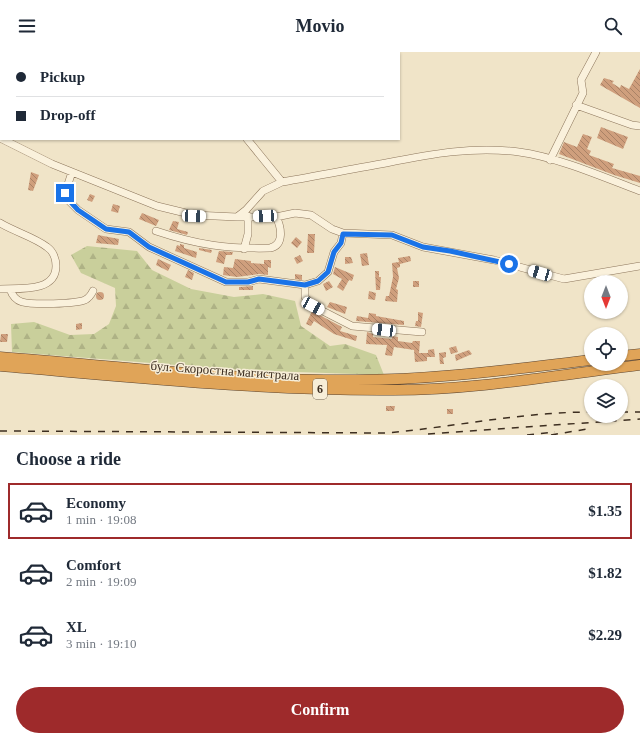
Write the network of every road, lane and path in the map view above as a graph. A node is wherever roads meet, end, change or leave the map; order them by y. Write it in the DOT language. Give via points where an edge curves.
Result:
graph roads {
  1 [pos="596,52"];
  2 [pos="576,105"];
  3 [pos="640,126"];
  4 [pos="4,140"];
  5 [pos="248,140"];
  6 [pos="550,160"];
  7 [pos="72,172"];
  8 [pos="282,182"];
  9 [pos="640,191"];
  10 [pos="248,216"];
  11 [pos="237,217"];
  12 [pos="276,217"];
  13 [pos="0,223"];
  14 [pos="156,231"];
  15 [pos="343,234"];
  16 [pos="244,249"];
  17 [pos="640,266"];
  18 [pos="305,285"];
  19 [pos="0,289"];
  20 [pos="10,289"];
  21 [pos="93,291"];
  22 [pos="422,332"];
  23 [pos="640,354"];
  24 [pos="628,355"];
  25 [pos="0,357"];
  26 [pos="584,361"];
  27 [pos="640,365"];
  28 [pos="0,366"];
  1 -- 2 [label="street" via="581,80 583,93"];
  2 -- 3 [label="street"];
  2 -- 6 [label="street"];
  4 -- 7 [label="street"];
  5 -- 8 [label="street"];
  6 -- 8 [label="street" via="520,152 465,150"];
  6 -- 9 [label="street"];
  7 -- 11 [label="street" via="179,213"];
  7 -- 18 [label="street" via="65,193 68,199 78,210 106,229 129,232 149,247 226,282 259,279"];
  8 -- 11 [label="street" via="264,191"];
  10 -- 11 [label="street"];
  10 -- 12 [label="street"];
  10 -- 16 [label="street" via="248,234"];
  12 -- 15 [label="street" via="295,213 311,215"];
  12 -- 16 [label="street" via="281,225 276,245 270,248"];
  13 -- 20 [label="street" via="46,246 56,263 55,273 47,283 37,287"];
  14 -- 16 [label="street" via="206,246"];
  15 -- 17 [label="street" via="392,235 423,247 494,260 564,279"];
  15 -- 18 [label="street" via="328,272 318,281"];
  18 -- 22 [label="street" via="305,297 313,306 352,326"];
  19 -- 20 [label="street"];
  20 -- 21 [label="street" via="16,299 32,303 77,302 84,300"];
  23 -- 24 [label="highway"];
  25 -- 26 [label="highway, бул. Скоростна магистрала / 6" via="285,379 355,380 459,375"];
  27 -- 28 [label="highway, бул. Скоростна магистрала / 6" via="464,387 394,390 276,388"];
}
